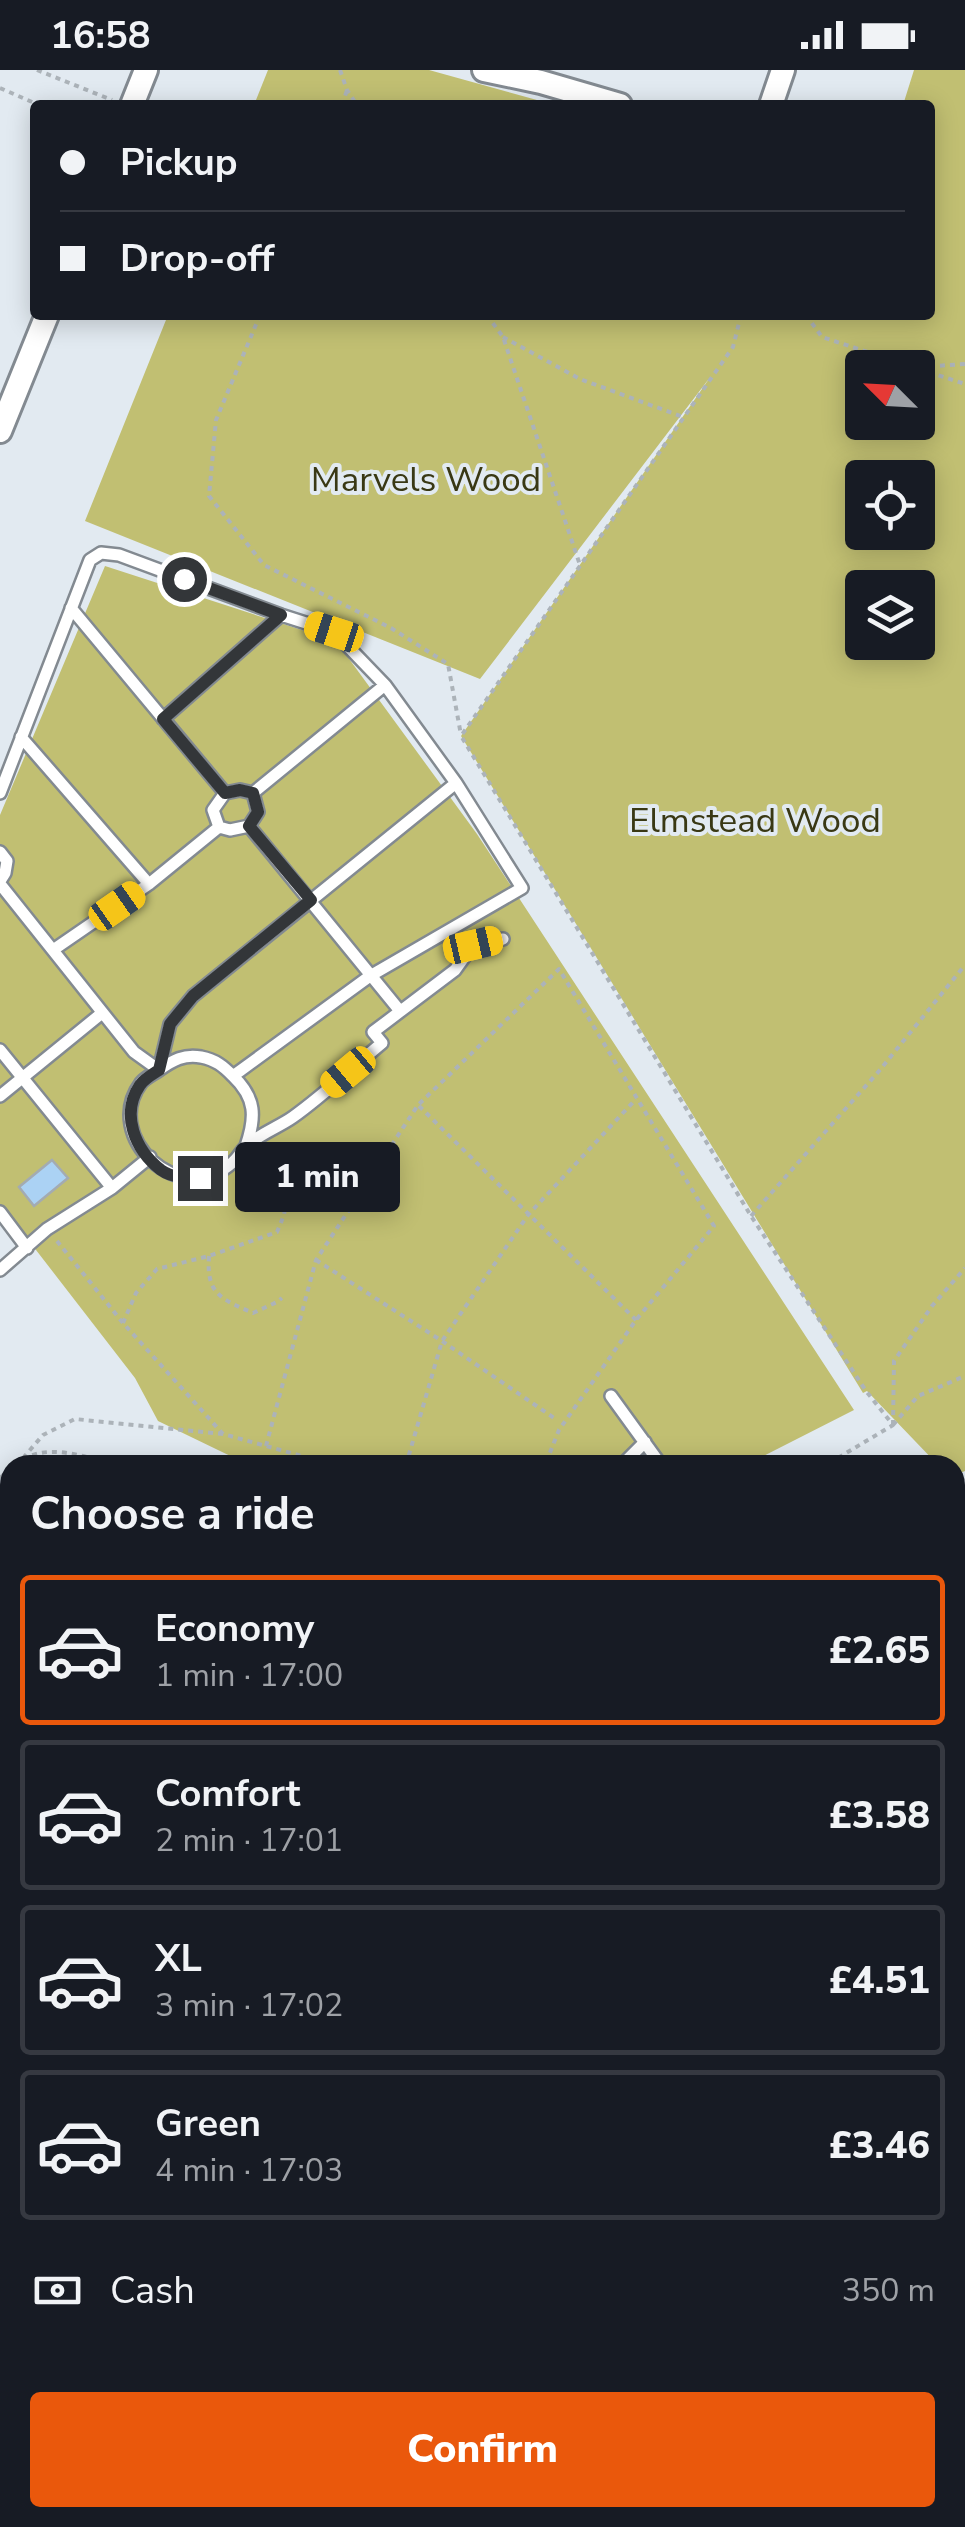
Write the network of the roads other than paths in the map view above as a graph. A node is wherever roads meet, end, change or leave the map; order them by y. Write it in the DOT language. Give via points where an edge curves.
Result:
graph roads {
  1 [pos="146,70"];
  2 [pos="484,70"];
  3 [pos="783,70"];
  4 [pos="131,100"];
  5 [pos="603,100"];
  6 [pos="773,100"];
  7 [pos="45,320"];
  8 [pos="0,431"];
  9 [pos="72,608"];
  10 [pos="281,615"];
  11 [pos="385,684"];
  12 [pos="163,719"];
  13 [pos="21,737"];
  14 [pos="456,783"];
  15 [pos="0,793"];
  16 [pos="225,793"];
  17 [pos="253,793"];
  18 [pos="249,826"];
  19 [pos="219,827"];
  20 [pos="0,852"];
  21 [pos="0,882"];
  22 [pos="149,884"];
  23 [pos="311,900"];
  24 [pos="503,939"];
  25 [pos="53,950"];
  26 [pos="370,976"];
  27 [pos="400,1011"];
  28 [pos="102,1013"];
  29 [pos="0,1050"];
  30 [pos="159,1070"];
  31 [pos="233,1076"];
  32 [pos="22,1078"];
  33 [pos="0,1096"];
  34 [pos="246,1146"];
  35 [pos="150,1158"];
  36 [pos="112,1188"];
  37 [pos="0,1212"];
  38 [pos="27,1248"];
  39 [pos="0,1270"];
  40 [pos="612,1396"];
  41 [pos="645,1442"];
  42 [pos="632,1455"];
  43 [pos="655,1455"];
  1 -- 4 [label="street"];
  2 -- 5 [label="street"];
  3 -- 6 [label="street"];
  7 -- 8 [label="street"];
  9 -- 10 [label="lane" via="90,560 101,553"];
  9 -- 12 [label="lane"];
  9 -- 13 [label="lane"];
  10 -- 11 [label="lane" via="334,632"];
  10 -- 12 [label="lane"];
  11 -- 14 [label="lane"];
  11 -- 17 [label="lane"];
  12 -- 16 [label="lane"];
  13 -- 15 [label="lane"];
  13 -- 22 [label="lane"];
  14 -- 23 [label="lane"];
  14 -- 26 [label="lane" via="522,888"];
  16 -- 17 [label="lane"];
  16 -- 19 [label="lane" via="213,810"];
  17 -- 18 [label="lane" via="258,812"];
  18 -- 19 [label="lane"];
  18 -- 23 [label="lane"];
  19 -- 22 [label="lane"];
  20 -- 21 [label="lane" via="7,861"];
  21 -- 25 [label="lane"];
  22 -- 25 [label="lane"];
  23 -- 26 [label="lane"];
  23 -- 30 [label="lane" via="193,996 170,1024"];
  24 -- 27 [label="lane" via="473,945 455,970"];
  25 -- 28 [label="lane"];
  26 -- 27 [label="lane"];
  26 -- 31 [label="lane"];
  27 -- 34 [label="lane" via="372,1032 382,1043 294,1116"];
  28 -- 30 [label="lane"];
  28 -- 32 [label="lane"];
  29 -- 32 [label="lane"];
  30 -- 31 [label="lane" via="176,1058 197,1056"];
  30 -- 35 [label="lane" via="133,1100 136,1142"];
  31 -- 34 [label="lane" via="252,1108"];
  32 -- 33 [label="lane"];
  32 -- 36 [label="lane"];
  34 -- 35 [label="lane" via="234,1161 200,1178 162,1171"];
  35 -- 36 [label="lane"];
  36 -- 38 [label="lane"];
  37 -- 38 [label="lane"];
  38 -- 39 [label="lane"];
  40 -- 41 [label="lane"];
  41 -- 42 [label="lane"];
  41 -- 43 [label="lane"];
}
